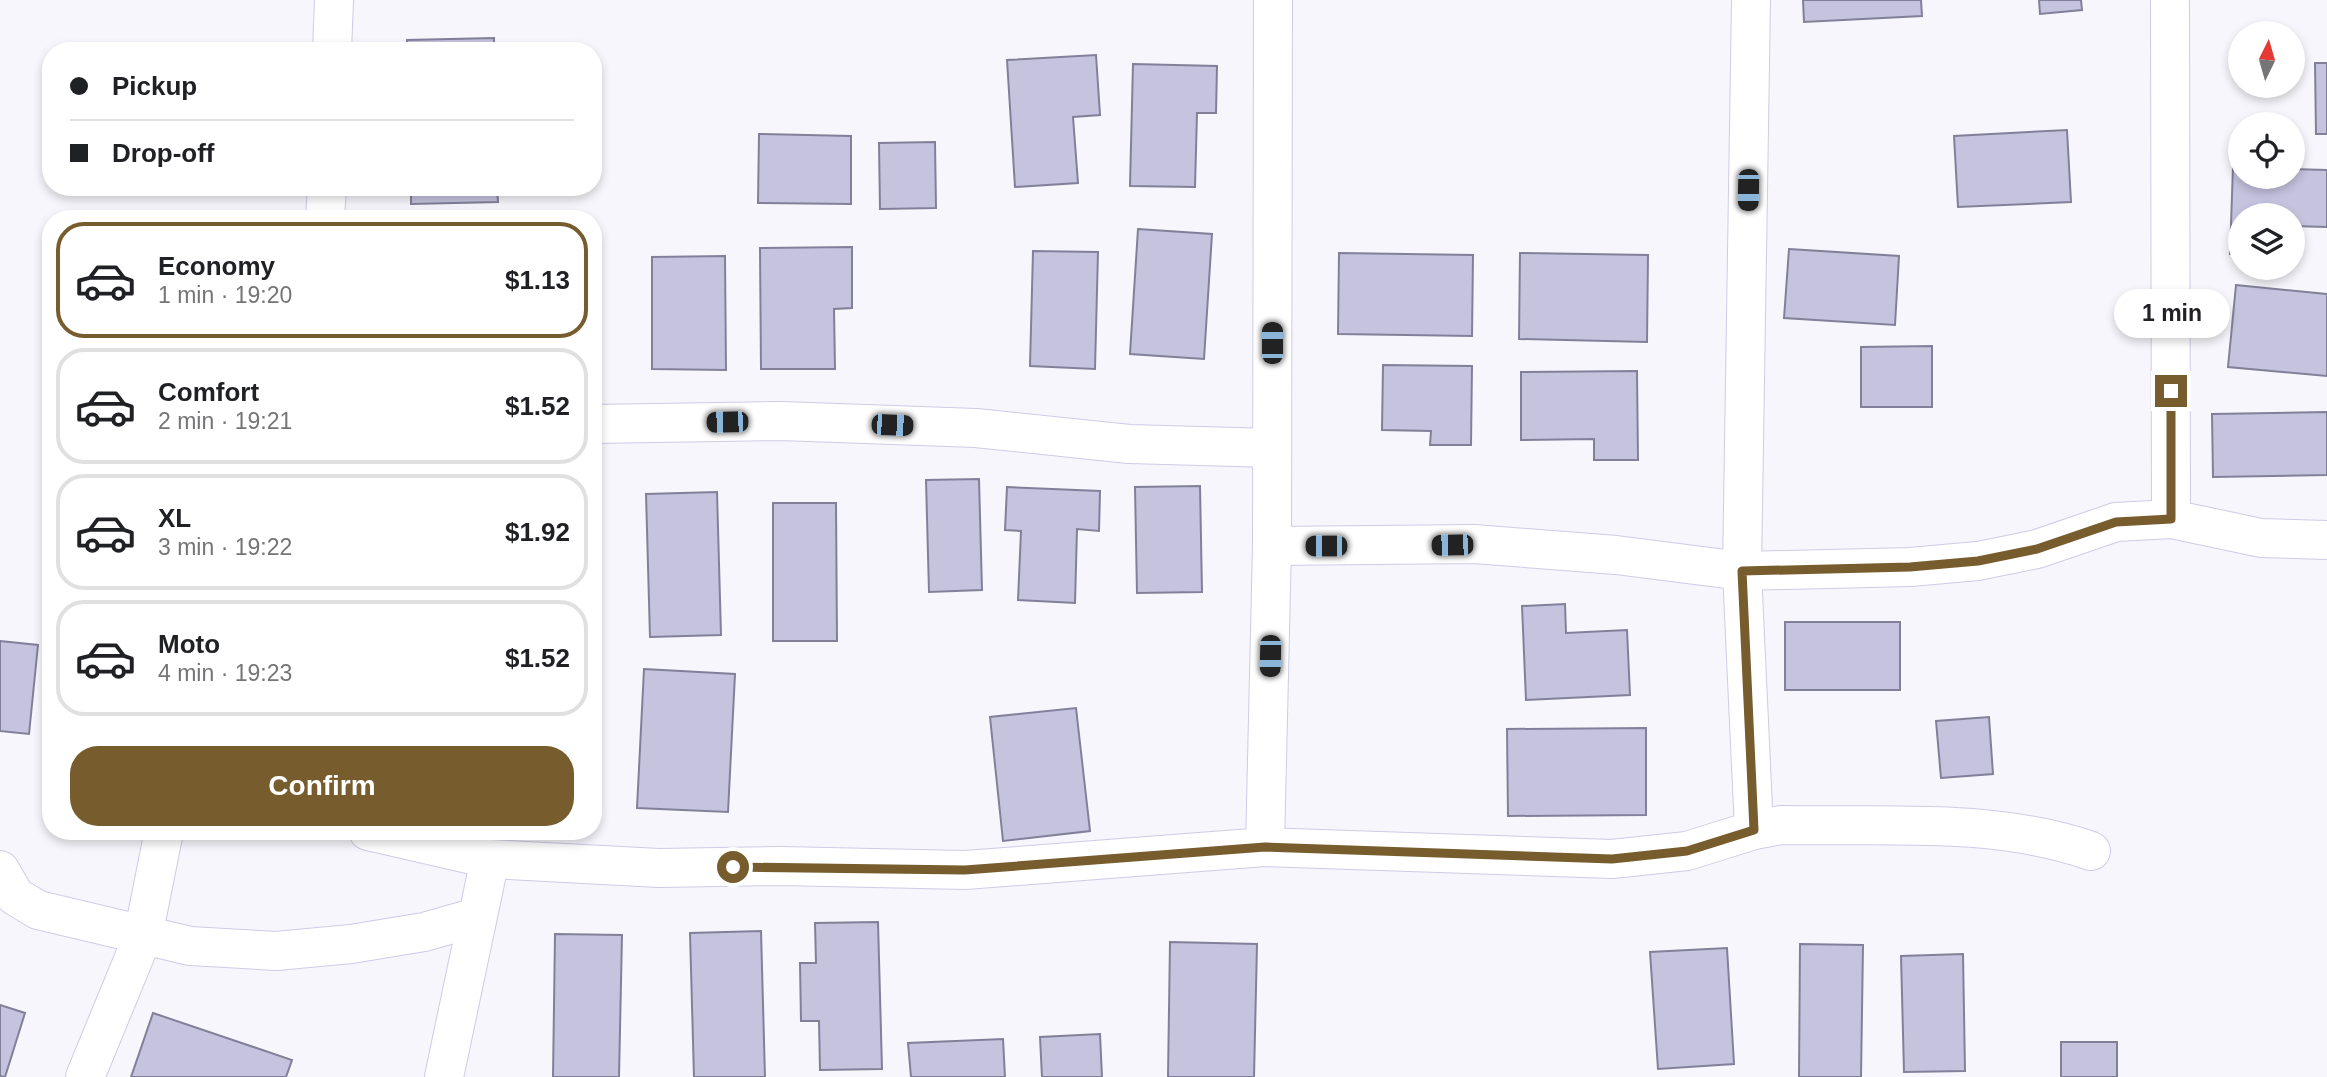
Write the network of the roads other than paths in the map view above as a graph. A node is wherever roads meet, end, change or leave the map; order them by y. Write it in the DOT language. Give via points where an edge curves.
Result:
graph roads {
  1 [pos="334,0"];
  2 [pos="1273,0"];
  3 [pos="1751,0"];
  4 [pos="2170,0"];
  5 [pos="332,42"];
  6 [pos="602,424"];
  7 [pos="1272,448"];
  8 [pos="2171,519"];
  9 [pos="2327,540"];
  10 [pos="1272,547"];
  11 [pos="1742,571"];
  12 [pos="1754,830"];
  13 [pos="162,840"];
  14 [pos="409,840"];
  15 [pos="1265,847"];
  16 [pos="2091,851"];
  17 [pos="490,859"];
  18 [pos="0,870"];
  19 [pos="477,917"];
  20 [pos="143,936"];
  21 [pos="85,1077"];
  22 [pos="444,1077"];
  1 -- 5 [label="street"];
  2 -- 7 [label="street"];
  3 -- 11 [label="street"];
  4 -- 8 [label="street"];
  6 -- 7 [label="street" via="781,421 934,427 1129,444"];
  7 -- 10 [label="street"];
  8 -- 9 [label="street" via="2261,538"];
  8 -- 11 [label="street" via="2116,522 2037,549 1978,561"];
  10 -- 11 [label="street" via="1474,544"];
  10 -- 15 [label="street"];
  11 -- 12 [label="street"];
  12 -- 15 [label="street" via="1687,851 1612,859"];
  12 -- 16 [label="street" via="1781,825 2004,829 2049,836"];
  13 -- 20 [label="street"];
  14 -- 17 [label="street"];
  15 -- 17 [label="street" via="965,870 659,868"];
  17 -- 19 [label="street"];
  18 -- 20 [label="street" via="15,896 38,909"];
  19 -- 20 [label="street" via="424,932 276,951 190,946"];
  19 -- 22 [label="street"];
  20 -- 21 [label="street"];
}
